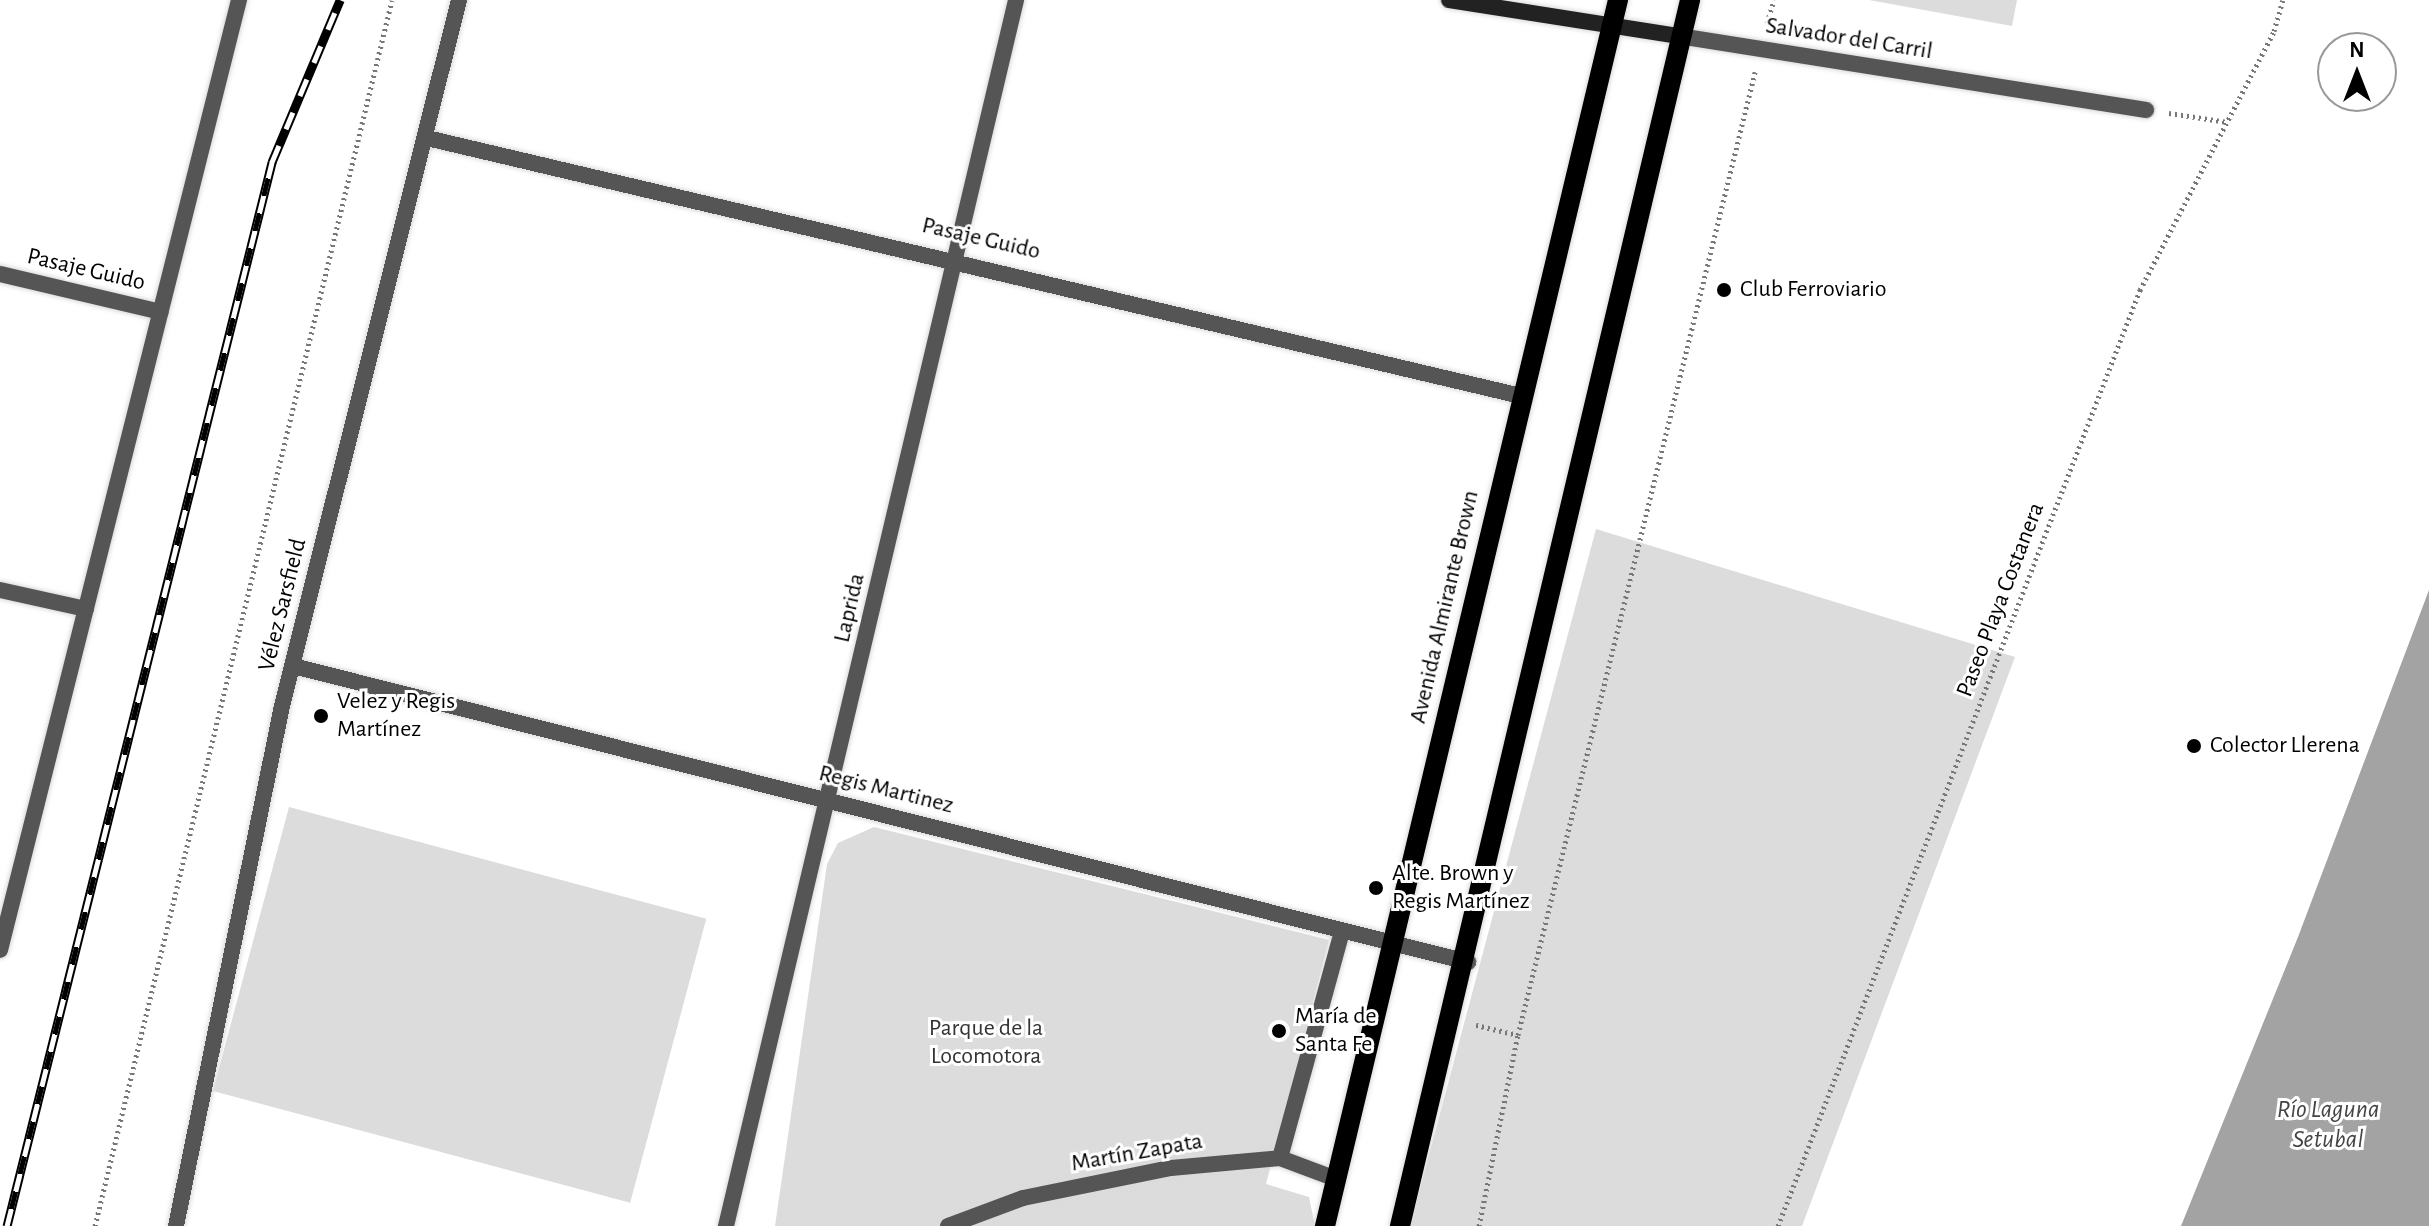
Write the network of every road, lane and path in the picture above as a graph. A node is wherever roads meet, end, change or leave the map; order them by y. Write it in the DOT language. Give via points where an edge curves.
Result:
graph roads {
  1 [pos="239,0"];
  2 [pos="392,0"];
  3 [pos="459,0"];
  4 [pos="1016,0"];
  5 [pos="1449,0"];
  6 [pos="1618,0"];
  7 [pos="1690,0"];
  8 [pos="1774,0"];
  9 [pos="2283,0"];
  10 [pos="1611,26"];
  11 [pos="1679,36"];
  12 [pos="1761,49"];
  13 [pos="2146,110"];
  14 [pos="2227,122"];
  15 [pos="427,138"];
  16 [pos="956,258"];
  17 [pos="0,274"];
  18 [pos="161,312"];
  19 [pos="1521,396"];
  20 [pos="0,590"];
  21 [pos="86,609"];
  22 [pos="293,666"];
  23 [pos="830,801"];
  24 [pos="1342,932"];
  25 [pos="1391,944"];
  26 [pos="0,950"];
  27 [pos="1468,962"];
  28 [pos="1454,1021"];
  29 [pos="1518,1035"];
  30 [pos="1280,1158"];
  31 [pos="1336,1179"];
  32 [pos="95,1226"];
  33 [pos="176,1226"];
  34 [pos="726,1226"];
  35 [pos="948,1226"];
  36 [pos="1325,1226"];
  37 [pos="1400,1226"];
  38 [pos="1479,1226"];
  39 [pos="1778,1226"];
  1 -- 18 [label="street"];
  2 -- 32 [label="path"];
  3 -- 15 [label="street, Vélez Sarsfield"];
  4 -- 16 [label="street, Laprida"];
  5 -- 10 [label="main road, Salvador del Carril"];
  6 -- 10 [label="main road, Avenida Almirante Brown"];
  7 -- 11 [label="main road"];
  8 -- 12 [label="path"];
  9 -- 14 [label="path, Paseo Playa Costanera"];
  10 -- 11 [label="main road, Salvador del Carril"];
  10 -- 19 [label="main road, Avenida Almirante Brown"];
  11 -- 12 [label="street, Salvador del Carril"];
  11 -- 27 [label="main road"];
  12 -- 13 [label="street, Salvador del Carril"];
  12 -- 29 [label="path"];
  13 -- 14 [label="path"];
  14 -- 39 [label="path, Paseo Playa Costanera" via="2140,290"];
  15 -- 16 [label="street, Pasaje Guido"];
  15 -- 22 [label="street, Vélez Sarsfield"];
  16 -- 19 [label="street, Pasaje Guido"];
  16 -- 23 [label="street, Laprida"];
  17 -- 18 [label="street, Pasaje Guido"];
  18 -- 21 [label="street"];
  19 -- 25 [label="main road, Avenida Almirante Brown"];
  20 -- 21 [label="street"];
  21 -- 26 [label="street"];
  22 -- 23 [label="street, Regis Martinez"];
  22 -- 33 [label="street, Vélez Sarsfield"];
  23 -- 24 [label="street, Regis Martinez"];
  23 -- 34 [label="street, Laprida"];
  24 -- 25 [label="street, Regis Martinez"];
  24 -- 30 [label="street"];
  25 -- 27 [label="street, Regis Martinez"];
  25 -- 31 [label="main road, Avenida Almirante Brown"];
  27 -- 28 [label="main road"];
  28 -- 29 [label="path"];
  28 -- 37 [label="main road"];
  29 -- 38 [label="path"];
  30 -- 31 [label="street, Martín Zapata"];
  30 -- 35 [label="street, Martín Zapata" via="1171,1168 1023,1198"];
  31 -- 36 [label="main road, Avenida Almirante Brown"];
}
